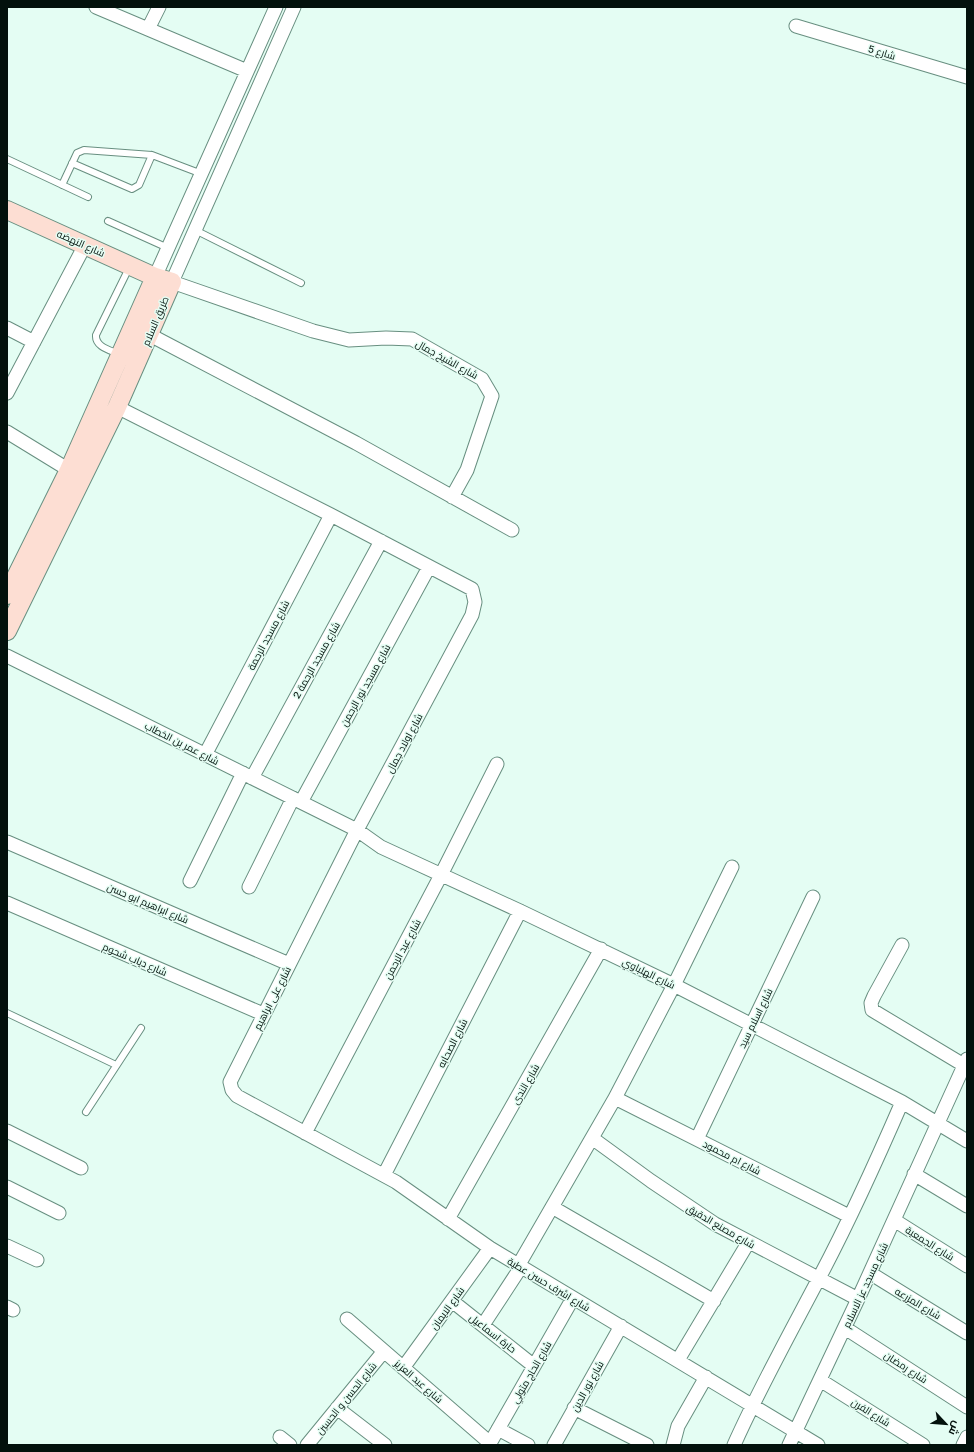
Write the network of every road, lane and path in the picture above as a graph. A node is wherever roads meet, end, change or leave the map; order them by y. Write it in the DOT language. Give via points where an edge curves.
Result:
graph roads {
  1 [pos="96,7"];
  2 [pos="158,7"];
  3 [pos="276,7"];
  4 [pos="294,7"];
  5 [pos="796,26"];
  6 [pos="148,29"];
  7 [pos="247,71"];
  8 [pos="967,77"];
  9 [pos="152,155"];
  10 [pos="7,159"];
  11 [pos="72,164"];
  12 [pos="202,174"];
  13 [pos="62,185"];
  14 [pos="88,197"];
  15 [pos="7,210"];
  16 [pos="108,221"];
  17 [pos="195,230"];
  18 [pos="85,245"];
  19 [pos="168,248"];
  20 [pos="130,266"];
  21 [pos="163,280"];
  22 [pos="301,283"];
  23 [pos="7,328"];
  24 [pos="150,335"];
  25 [pos="34,342"];
  26 [pos="120,354"];
  27 [pos="7,393"];
  28 [pos="117,407"];
  29 [pos="7,432"];
  30 [pos="69,470"];
  31 [pos="452,497"];
  32 [pos="331,515"];
  33 [pos="512,530"];
  34 [pos="381,541"];
  35 [pos="429,567"];
  36 [pos="7,595"];
  37 [pos="7,631"];
  38 [pos="7,656"];
  39 [pos="205,754"];
  40 [pos="497,764"];
  41 [pos="247,776"];
  42 [pos="297,800"];
  43 [pos="357,830"];
  44 [pos="7,842"];
  45 [pos="732,867"];
  46 [pos="441,875"];
  47 [pos="190,881"];
  48 [pos="249,887"];
  49 [pos="813,897"];
  50 [pos="7,904"];
  51 [pos="520,911"];
  52 [pos="902,946"];
  53 [pos="601,949"];
  54 [pos="289,964"];
  55 [pos="674,985"];
  56 [pos="7,1013"];
  57 [pos="263,1014"];
  58 [pos="752,1025"];
  59 [pos="141,1028"];
  60 [pos="966,1064"];
  61 [pos="116,1065"];
  62 [pos="615,1098"];
  63 [pos="902,1102"];
  64 [pos="86,1112"];
  65 [pos="937,1123"];
  66 [pos="7,1131"];
  67 [pos="305,1133"];
  68 [pos="592,1138"];
  69 [pos="697,1139"];
  70 [pos="967,1141"];
  71 [pos="81,1168"];
  72 [pos="914,1174"];
  73 [pos="384,1175"];
  74 [pos="7,1187"];
  75 [pos="967,1206"];
  76 [pos="552,1207"];
  77 [pos="59,1213"];
  78 [pos="850,1216"];
  79 [pos="448,1219"];
  80 [pos="894,1220"];
  81 [pos="748,1243"];
  82 [pos="7,1246"];
  83 [pos="490,1248"];
  84 [pos="37,1260"];
  85 [pos="519,1266"];
  86 [pos="967,1266"];
  87 [pos="870,1274"];
  88 [pos="819,1279"];
  89 [pos="573,1298"];
  90 [pos="858,1299"];
  91 [pos="452,1301"];
  92 [pos="714,1301"];
  93 [pos="348,1319"];
  94 [pos="483,1326"];
  95 [pos="621,1326"];
  96 [pos="845,1328"];
  97 [pos="967,1333"];
  98 [pos="384,1351"];
  99 [pos="678,1360"];
  100 [pos="534,1366"];
  101 [pos="403,1368"];
  102 [pos="706,1377"];
  103 [pos="820,1380"];
  104 [pos="752,1404"];
  105 [pos="967,1406"];
  106 [pos="338,1408"];
  107 [pos="574,1408"];
  108 [pos="498,1430"];
  109 [pos="795,1431"];
  110 [pos="280,1437"];
  111 [pos="967,1437"];
  112 [pos="490,1444"];
  113 [pos="290,1445"];
  114 [pos="307,1445"];
  115 [pos="385,1445"];
  116 [pos="528,1445"];
  117 [pos="554,1445"];
  118 [pos="647,1445"];
  119 [pos="673,1445"];
  120 [pos="734,1445"];
  121 [pos="789,1445"];
  122 [pos="818,1445"];
  123 [pos="923,1445"];
  124 [pos="963,1445"];
  1 -- 6 [label="street"];
  2 -- 6 [label="street"];
  3 -- 7 [label="street, طريق السلام"];
  4 -- 17 [label="street, طريق السلام"];
  5 -- 8 [label="street, شارع 5"];
  6 -- 7 [label="street"];
  7 -- 12 [label="street, طريق السلام"];
  9 -- 11 [label="lane" via="84,150 78,153"];
  9 -- 11 [label="lane" via="139,185 132,189"];
  9 -- 12 [label="lane"];
  10 -- 13 [label="lane"];
  11 -- 13 [label="lane"];
  12 -- 19 [label="street, طريق السلام"];
  13 -- 14 [label="lane"];
  15 -- 18 [label="main road, شارع النهضه"];
  16 -- 19 [label="lane"];
  17 -- 21 [label="street, طريق السلام"];
  17 -- 22 [label="lane"];
  18 -- 20 [label="main road, شارع النهضه"];
  18 -- 25 [label="street"];
  19 -- 21 [label="street, طريق السلام"];
  20 -- 21 [label="main road, شارع النهضه"];
  20 -- 26 [label="lane" via="96,335 100,344"];
  21 -- 24 [label="main road, طريق السلام"];
  21 -- 26 [label="main road, طريق السلام"];
  21 -- 31 [label="street, شارع الشيخ جمال" via="313,331 349,340 412,339 482,379 492,396 467,470"];
  23 -- 25 [label="street"];
  24 -- 28 [label="main road, طريق السلام"];
  24 -- 31 [label="street" via="356,443"];
  25 -- 27 [label="street"];
  26 -- 30 [label="main road, طريق السلام"];
  28 -- 32 [label="street, شارع اولاد جمال"];
  28 -- 37 [label="main road, طريق السلام"];
  29 -- 30 [label="street"];
  30 -- 36 [label="main road, طريق السلام"];
  31 -- 33 [label="street"];
  32 -- 34 [label="street, شارع اولاد جمال"];
  32 -- 39 [label="street, شارع مسجد الرحمة"];
  34 -- 35 [label="street, شارع اولاد جمال"];
  34 -- 41 [label="street, شارع مسجد الرحمة 2"];
  35 -- 42 [label="street, شارع مسجد نور الرحمن"];
  35 -- 43 [label="street, شارع اولاد جمال" via="472,589 476,602 451,656"];
  38 -- 39 [label="street, شارع عمر بن الخطاب"];
  39 -- 41 [label="street, شارع عمر بن الخطاب"];
  40 -- 46 [label="street, شارع عبد الرحمن"];
  41 -- 42 [label="street, شارع عمر بن الخطاب"];
  41 -- 47 [label="street, شارع مسجد الرحمة 2"];
  42 -- 43 [label="street, شارع عمر بن الخطاب"];
  42 -- 48 [label="street, شارع مسجد نور الرحمن"];
  43 -- 46 [label="street, شارع الهلباوي" via="376,845"];
  43 -- 54 [label="street, شارع على ابراهيم"];
  44 -- 54 [label="street, شارع ابراهيم ابو حسن"];
  45 -- 55 [label="street"];
  46 -- 51 [label="street, شارع الهلباوي"];
  46 -- 67 [label="street, شارع عبد الرحمن"];
  49 -- 58 [label="street, شارع اسلام سيد"];
  50 -- 57 [label="street, شارع دياب شحوم"];
  51 -- 53 [label="street, شارع الهلباوي"];
  51 -- 73 [label="street, شارع الصحابه"];
  52 -- 60 [label="street" via="874,996 872,1010"];
  53 -- 55 [label="street, شارع الهلباوي"];
  53 -- 79 [label="street, شارع الندى"];
  54 -- 57 [label="street, شارع على ابراهيم"];
  55 -- 58 [label="street, شارع الهلباوي"];
  55 -- 62 [label="street"];
  56 -- 61 [label="lane"];
  57 -- 67 [label="street, شارع على ابراهيم" via="230,1082 232,1090 237,1096"];
  58 -- 63 [label="street, شارع الهلباوي"];
  58 -- 69 [label="street, شارع اسلام سيد"];
  59 -- 61 [label="lane"];
  60 -- 65 [label="street, شارع مسجد عز الاسلام"];
  61 -- 64 [label="lane"];
  62 -- 68 [label="street"];
  62 -- 69 [label="street, شارع ام محمود"];
  63 -- 65 [label="street, شارع الهلباوي"];
  63 -- 78 [label="street"];
  65 -- 70 [label="street, شارع الهلباوي"];
  65 -- 72 [label="street, شارع مسجد عز الاسلام"];
  66 -- 71 [label="street"];
  67 -- 73 [label="street, شارع اشرف حسن عطية"];
  68 -- 76 [label="street"];
  68 -- 81 [label="street, شارع مصنع الدقيق" via="682,1203"];
  69 -- 78 [label="street, شارع ام محمود"];
  72 -- 75 [label="street"];
  72 -- 80 [label="street, شارع مسجد عز الاسلام"];
  73 -- 79 [label="street, شارع اشرف حسن عطية"];
  74 -- 77 [label="street"];
  76 -- 85 [label="street"];
  76 -- 92 [label="street"];
  78 -- 88 [label="street"];
  79 -- 83 [label="street, شارع اشرف حسن عطية"];
  80 -- 86 [label="street, شارع الجمعية"];
  80 -- 87 [label="street, شارع مسجد عز الاسلام"];
  81 -- 88 [label="street, شارع مصنع الدقيق"];
  81 -- 92 [label="street"];
  82 -- 84 [label="street"];
  83 -- 85 [label="street, شارع اشرف حسن عطية"];
  83 -- 91 [label="street, شارع الايمان"];
  85 -- 89 [label="street, شارع اشرف حسن عطية"];
  85 -- 94 [label="street"];
  87 -- 90 [label="street, شارع مسجد عز الاسلام"];
  87 -- 97 [label="street, شارع المزرعه"];
  88 -- 90 [label="street, شارع مصنع الدقيق"];
  88 -- 104 [label="street"];
  89 -- 95 [label="street, شارع اشرف حسن عطية"];
  89 -- 100 [label="street, شارع الحاج متولي"];
  90 -- 96 [label="street, شارع مسجد عز الاسلام"];
  91 -- 94 [label="street, حارة اسماعيل"];
  91 -- 101 [label="street, شارع الايمان"];
  92 -- 99 [label="street"];
  93 -- 98 [label="street, شارع عبد العزيز"];
  94 -- 100 [label="street, حارة اسماعيل"];
  95 -- 99 [label="street, شارع اشرف حسن عطية"];
  95 -- 107 [label="street, شارع نور الدين"];
  96 -- 103 [label="street, شارع مسجد عز الاسلام"];
  96 -- 105 [label="street, شارع رمضان"];
  98 -- 101 [label="street, شارع عبد العزيز"];
  98 -- 106 [label="street, شارع الحسن و الحسين"];
  99 -- 102 [label="street, شارع اشرف حسن عطية"];
  100 -- 108 [label="street, شارع الحاج متولي"];
  101 -- 112 [label="street, شارع عبد العزيز"];
  102 -- 104 [label="street, شارع اشرف حسن عطية"];
  102 -- 119 [label="street" via="678,1426"];
  103 -- 109 [label="street, شارع مسجد عز الاسلام"];
  103 -- 123 [label="street, شارع الفرن"];
  104 -- 109 [label="street, شارع اشرف حسن عطية"];
  104 -- 120 [label="street"];
  106 -- 114 [label="street, شارع الحسن و الحسين"];
  106 -- 115 [label="street"];
  107 -- 117 [label="street, شارع نور الدين"];
  107 -- 118 [label="street"];
  108 -- 112 [label="street, شارع الحاج متولي"];
  108 -- 116 [label="street"];
  109 -- 121 [label="street, شارع مسجد عز الاسلام"];
  109 -- 122 [label="street, شارع اشرف حسن عطية"];
  110 -- 113 [label="street"];
  111 -- 124 [label="street"];
}
